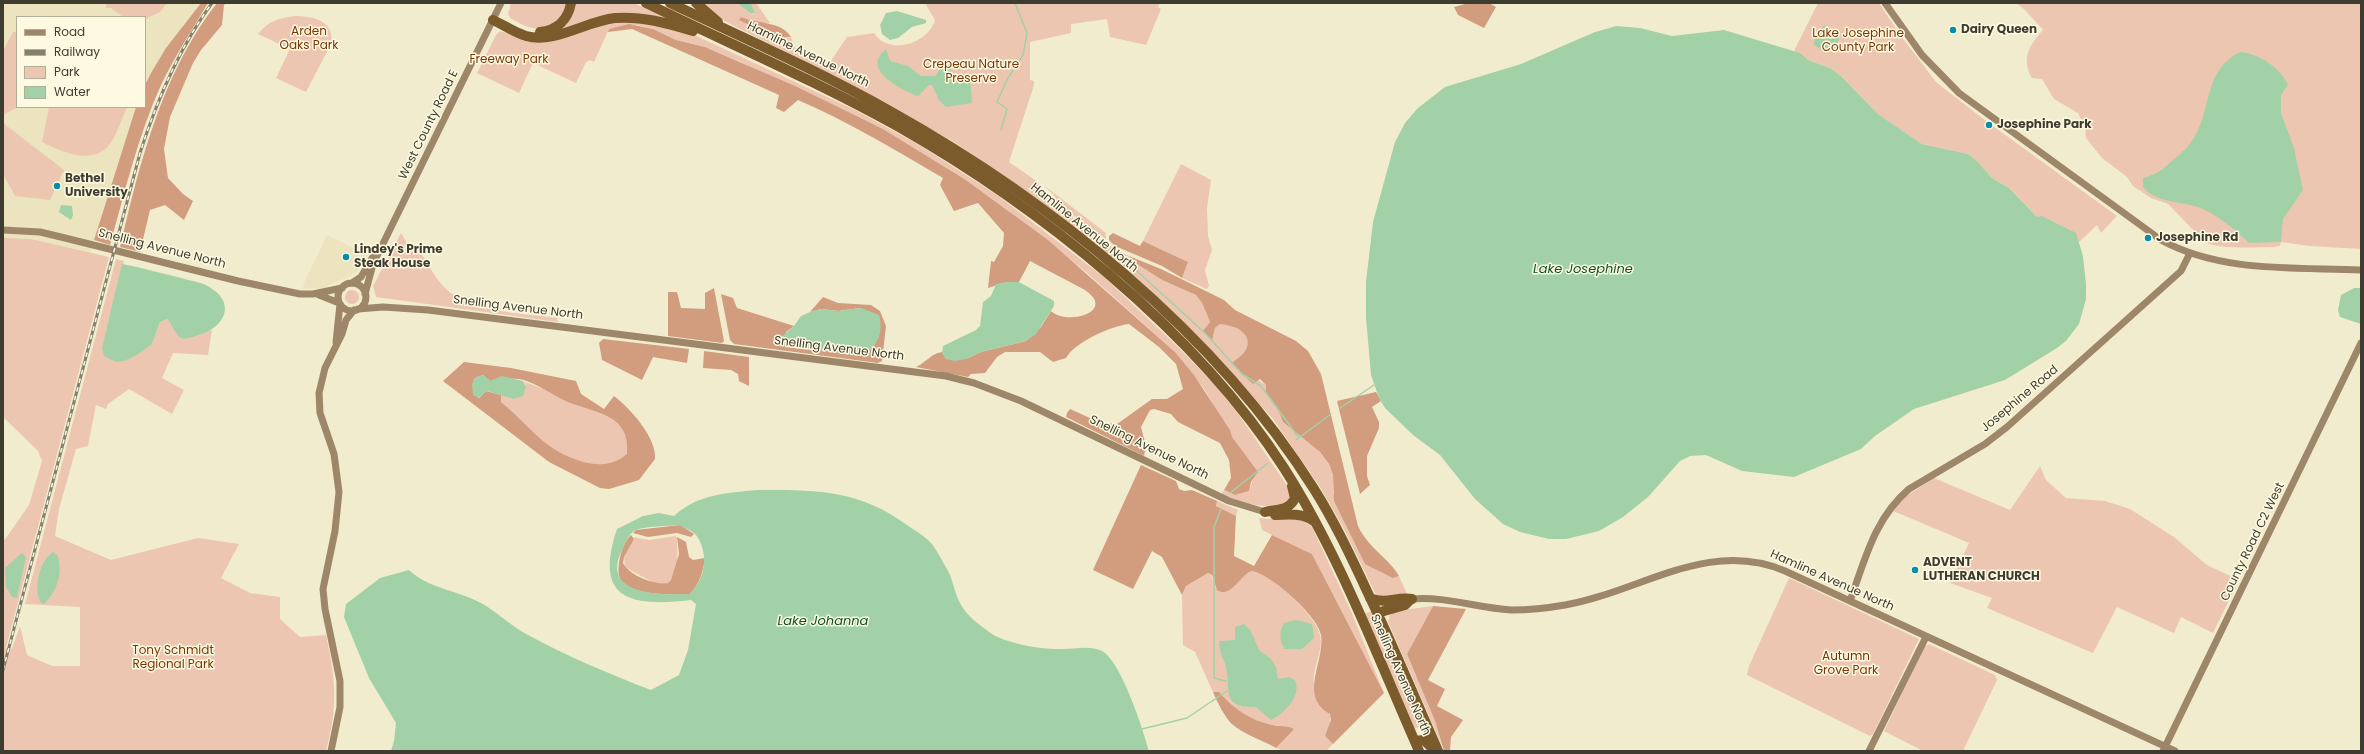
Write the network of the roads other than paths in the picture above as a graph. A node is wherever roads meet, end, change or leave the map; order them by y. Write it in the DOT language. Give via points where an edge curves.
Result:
graph roads {
  1 [pos="501,3"];
  2 [pos="571,3"];
  3 [pos="646,3"];
  4 [pos="670,3"];
  5 [pos="696,3"];
  6 [pos="1886,3"];
  7 [pos="494,17"];
  8 [pos="727,30"];
  9 [pos="733,45"];
  10 [pos="3,230"];
  11 [pos="387,235"];
  12 [pos="2190,253"];
  13 [pos="2361,270"];
  14 [pos="352,283"];
  15 [pos="342,288"];
  16 [pos="313,294"];
  17 [pos="365,295"];
  18 [pos="340,303"];
  19 [pos="383,307"];
  20 [pos="356,310"];
  21 [pos="2361,343"];
  22 [pos="335,346"];
  23 [pos="1277,458"];
  24 [pos="1265,512"];
  25 [pos="1316,524"];
  26 [pos="1370,598"];
  27 [pos="1412,600"];
  28 [pos="1850,601"];
  29 [pos="1377,613"];
  30 [pos="1926,637"];
  31 [pos="1415,741"];
  32 [pos="2164,749"];
  33 [pos="331,751"];
  34 [pos="1419,751"];
  35 [pos="1436,751"];
  36 [pos="1869,751"];
  37 [pos="2175,751"];
  1 -- 7 [label="street, West County Road E"];
  2 -- 7 [label="highway" via="569,12 562,22 545,31 525,29"];
  3 -- 9 [label="highway, Hamline Avenue North"];
  4 -- 8 [label="highway, Hamline Avenue North"];
  5 -- 8 [label="highway"];
  6 -- 12 [label="street" via="1922,55 1967,100 2147,232"];
  7 -- 9 [label="highway" via="525,36 539,38 604,20 642,19 674,25"];
  7 -- 11 [label="street, West County Road E"];
  8 -- 26 [label="highway, Hamline Avenue North" via="866,98 951,146 1046,212 1129,280 1227,374 1280,439 1327,510"];
  9 -- 23 [label="highway, Hamline Avenue North" via="896,126 967,169 1035,216 1105,272 1193,355 1237,404"];
  10 -- 16 [label="street, Snelling Avenue North" via="40,232 252,285"];
  11 -- 14 [label="street, West County Road E" via="361,277"];
  11 -- 17 [label="street, West County Road E" via="373,264"];
  12 -- 13 [label="street" via="2243,264"];
  12 -- 28 [label="street, Josephine Road" via="2181,271 2007,427 1985,444 1899,497 1878,525"];
  14 -- 15 [label="street"];
  14 -- 17 [label="street" via="360,286"];
  15 -- 16 [label="street, Snelling Avenue North"];
  15 -- 18 [label="street" via="338,294"];
  16 -- 18 [label="street, Snelling Avenue North"];
  17 -- 19 [label="street, Snelling Avenue North"];
  17 -- 20 [label="street" via="364,302"];
  18 -- 20 [label="street" via="345,309"];
  18 -- 22 [label="street"];
  19 -- 20 [label="street, Snelling Avenue North"];
  19 -- 24 [label="street, Snelling Avenue North" via="555,326 946,376 974,383 1021,401 1229,501"];
  20 -- 22 [label="street" via="346,320"];
  21 -- 32 [label="street, County Road C2 West"];
  22 -- 33 [label="street" via="323,372 319,393 320,413 335,460 339,492 335,531 324,589 325,609 340,680 340,708"];
  23 -- 24 [label="highway" via="1294,490 1295,498 1292,505 1286,508"];
  23 -- 25 [label="highway, Hamline Avenue North"];
  24 -- 25 [label="highway" via="1309,517"];
  25 -- 31 [label="highway, Snelling Avenue North"];
  26 -- 27 [label="highway" via="1385,602 1405,598"];
  26 -- 29 [label="highway, Snelling Avenue North"];
  27 -- 28 [label="street, Hamline Avenue North" via="1437,598 1512,610 1546,608 1596,598 1701,563 1733,559 1778,568"];
  27 -- 29 [label="highway" via="1405,605"];
  28 -- 30 [label="street, Hamline Avenue North"];
  29 -- 35 [label="highway, Snelling Avenue North"];
  30 -- 32 [label="street, Hamline Avenue North"];
  30 -- 36 [label="street"];
  31 -- 34 [label="highway, Snelling Avenue North"];
  31 -- 35 [label="highway" via="1424,740"];
  32 -- 37 [label="street, Hamline Avenue North"];
}
